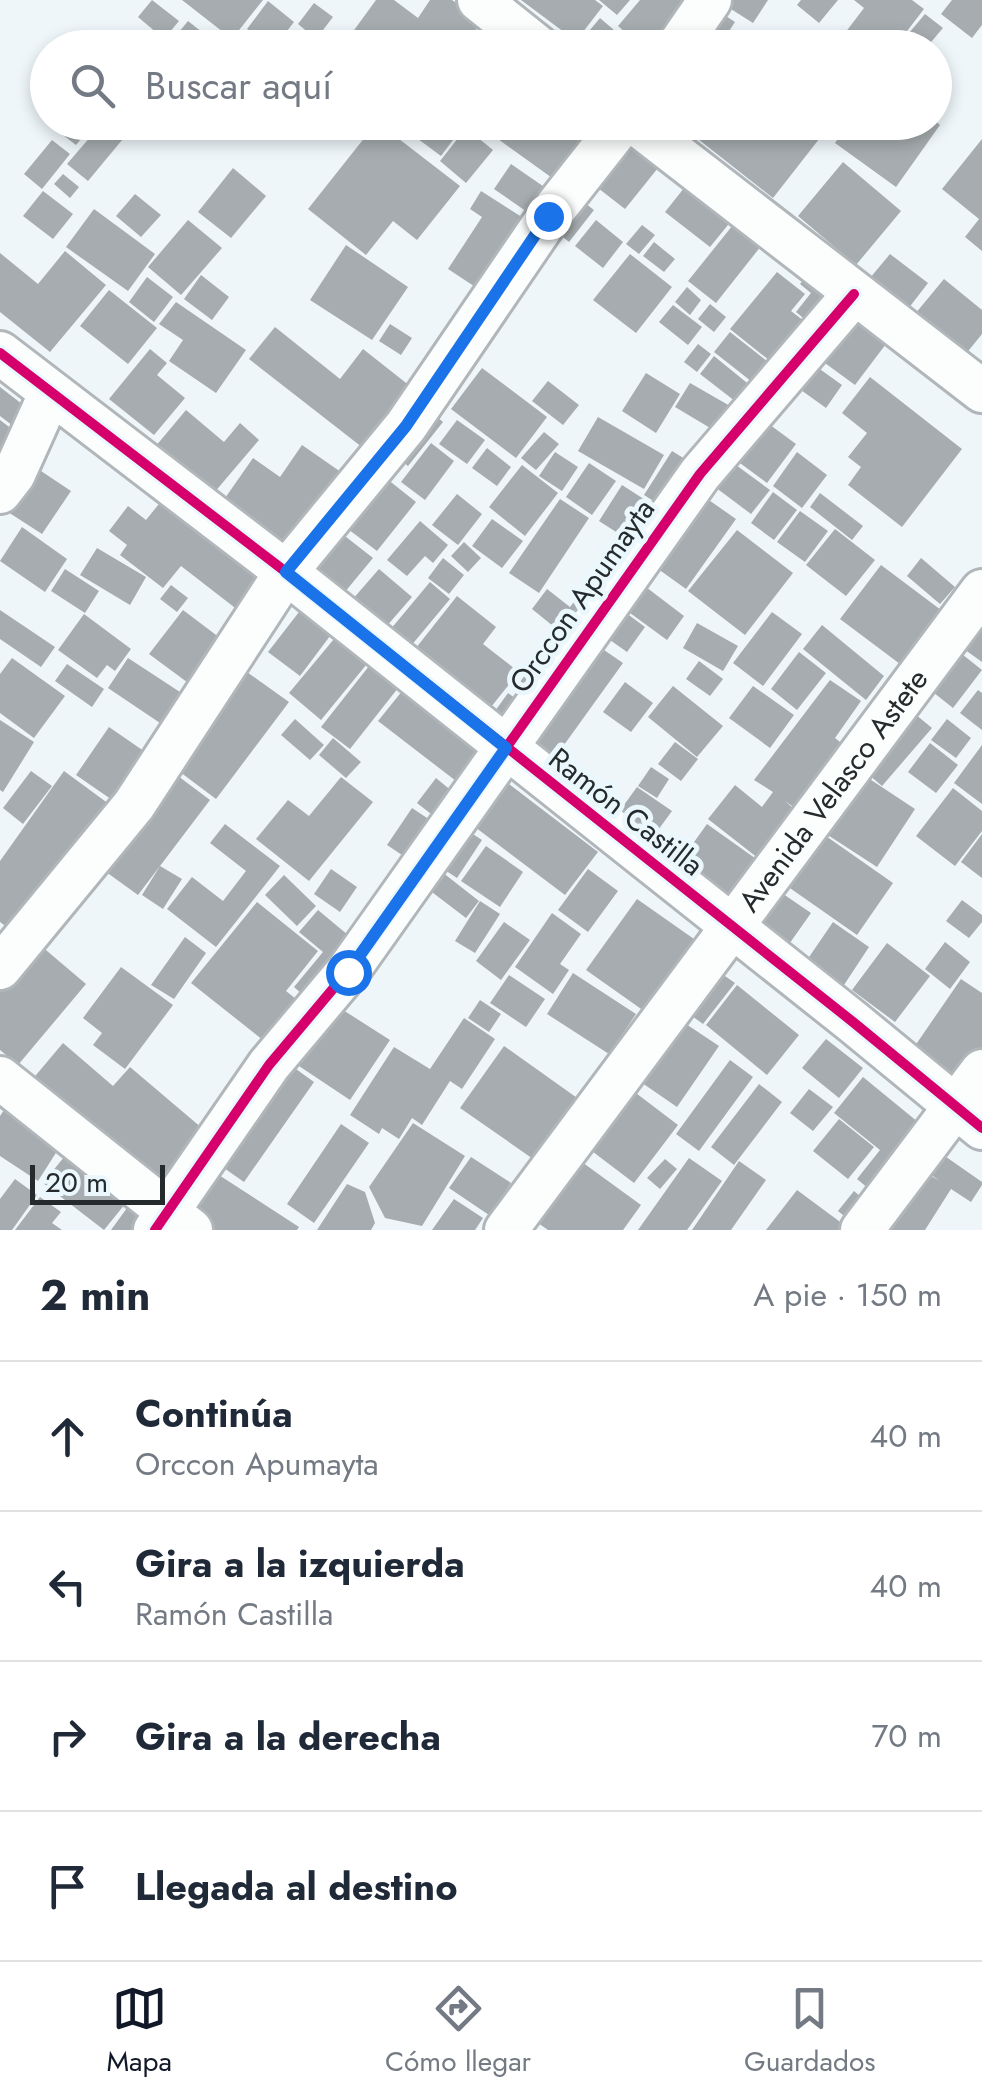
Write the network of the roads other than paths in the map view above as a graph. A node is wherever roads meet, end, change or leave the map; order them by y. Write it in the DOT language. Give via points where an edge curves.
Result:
graph roads {
  1 [pos="479,0"];
  2 [pos="710,0"];
  3 [pos="516,30"];
  4 [pos="689,30"];
  5 [pos="609,140"];
  6 [pos="657,140"];
  7 [pos="854,294"];
  8 [pos="0,353"];
  9 [pos="982,391"];
  10 [pos="50,394"];
  11 [pos="0,492"];
  12 [pos="286,572"];
  13 [pos="982,591"];
  14 [pos="506,748"];
  15 [pos="730,926"];
  16 [pos="0,968"];
  17 [pos="982,1071"];
  18 [pos="0,1078"];
  19 [pos="968,1118"];
  20 [pos="172,1224"];
  21 [pos="506,1230"];
  22 [pos="862,1230"];
  1 -- 3 [label="street"];
  2 -- 4 [label="street"];
  5 -- 12 [label="street" via="548,216 406,426"];
  6 -- 7 [label="street"];
  7 -- 9 [label="street"];
  7 -- 14 [label="street, Orccon Apumayta" via="700,474"];
  8 -- 10 [label="street, Ramón Castilla"];
  10 -- 11 [label="street"];
  10 -- 12 [label="street, Ramón Castilla"];
  12 -- 14 [label="street, Ramón Castilla"];
  12 -- 16 [label="street" via="134,805"];
  13 -- 15 [label="street, Avenida Velasco Astete"];
  14 -- 15 [label="street, Ramón Castilla"];
  14 -- 20 [label="street, Orccon Apumayta" via="348,972 269,1064"];
  15 -- 19 [label="street, Ramón Castilla"];
  15 -- 21 [label="street, Avenida Velasco Astete"];
  17 -- 19 [label="street"];
  18 -- 20 [label="street"];
  19 -- 22 [label="street"];
}
